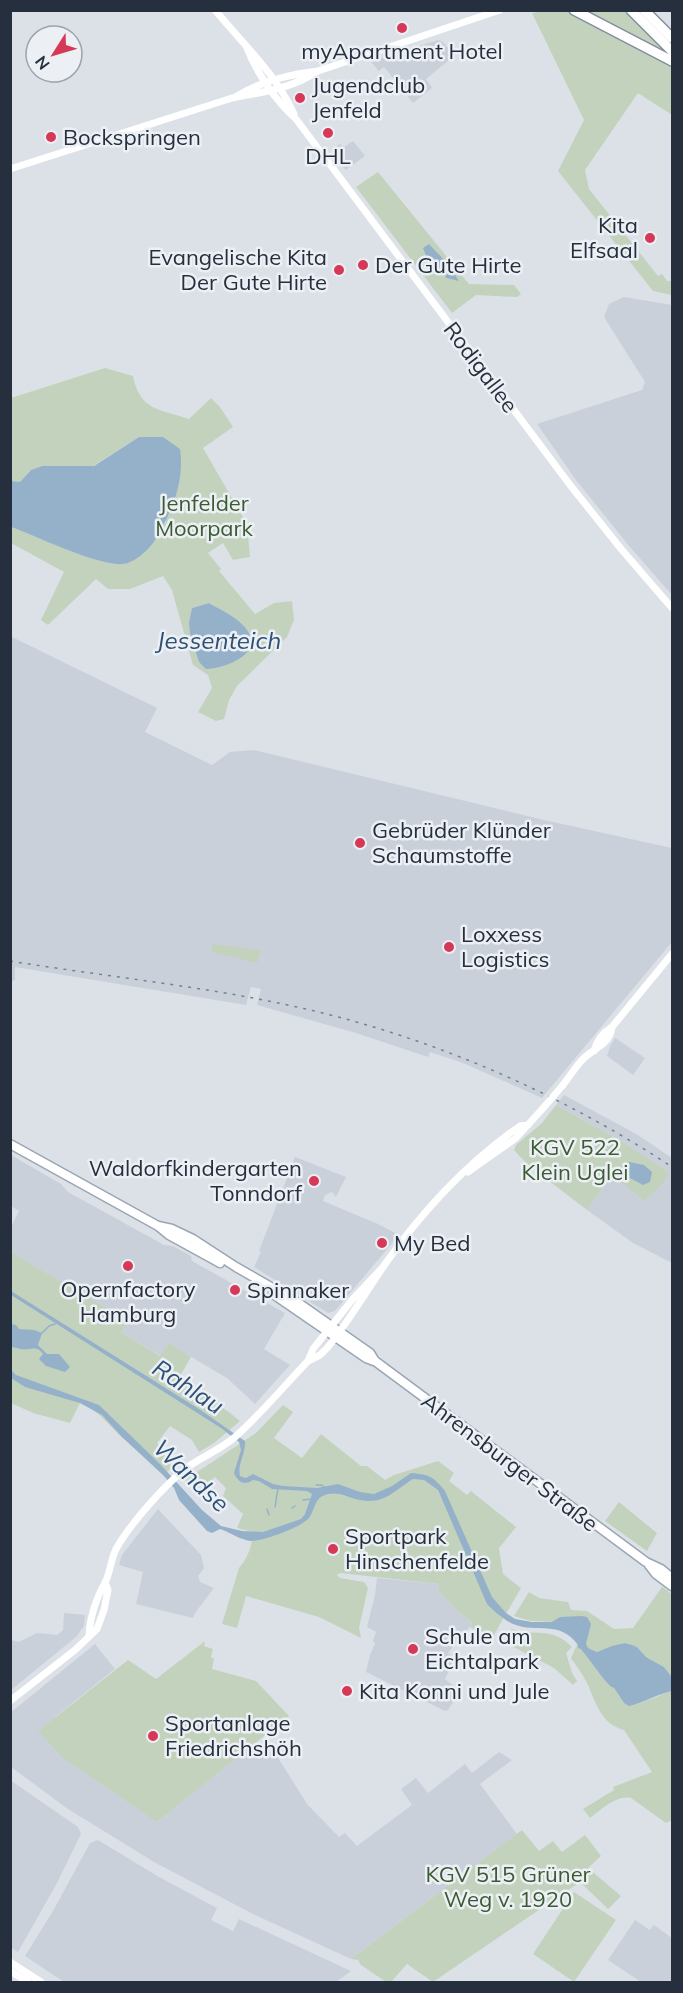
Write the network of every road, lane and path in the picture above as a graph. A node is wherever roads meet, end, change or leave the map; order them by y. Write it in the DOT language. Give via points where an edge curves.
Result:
graph roads {
  1 [pos="215,10"];
  2 [pos="500,10"];
  3 [pos="574,10"];
  4 [pos="580,10"];
  5 [pos="631,10"];
  6 [pos="644,10"];
  7 [pos="591,19"];
  8 [pos="672,38"];
  9 [pos="672,51"];
  10 [pos="672,61"];
  11 [pos="318,71"];
  12 [pos="271,82"];
  13 [pos="277,90"];
  14 [pos="235,97"];
  15 [pos="10,169"];
  16 [pos="672,608"];
  17 [pos="672,954"];
  18 [pos="12,1144"];
  19 [pos="334,1331"];
  20 [pos="646,1562"];
  21 [pos="672,1578"];
  22 [pos="105,1582"];
  23 [pos="672,1586"];
  24 [pos="89,1635"];
  25 [pos="10,1701"];
  26 [pos="10,1962"];
  27 [pos="10,1971"];
  28 [pos="28,1983"];
  29 [pos="41,1983"];
  1 -- 12 [label="main road, Rodigallee"];
  2 -- 11 [label="main road"];
  3 -- 7 [label="highway"];
  4 -- 7 [label="highway"];
  5 -- 9 [label="highway"];
  6 -- 8 [label="highway"];
  7 -- 10 [label="highway"];
  11 -- 12 [label="main road"];
  11 -- 13 [label="main road"];
  12 -- 13 [label="main road, Rodigallee"];
  12 -- 14 [label="main road"];
  13 -- 14 [label="main road"];
  13 -- 16 [label="main road, Rodigallee" via="285,109 563,477"];
  14 -- 15 [label="main road"];
  17 -- 19 [label="main road, bridge" via="612,1027 603,1046 583,1059 528,1125 520,1126 481,1155 434,1205"];
  18 -- 19 [label="main road, Ahrensburger Straße" via="158,1226 193,1239 297,1302"];
  19 -- 20 [label="main road, Ahrensburger Straße" via="369,1353"];
  19 -- 22 [label="main road" via="320,1355 308,1361 235,1437 191,1465 146,1510 119,1544"];
  20 -- 21 [label="main road, Ahrensburger Straße"];
  20 -- 23 [label="main road, Ahrensburger Straße"];
  22 -- 24 [label="main road"];
  22 -- 24 [label="main road" via="108,1590 104,1610 97,1629"];
  24 -- 25 [label="main road"];
  26 -- 29 [label="main road"];
  27 -- 28 [label="main road"];
}
